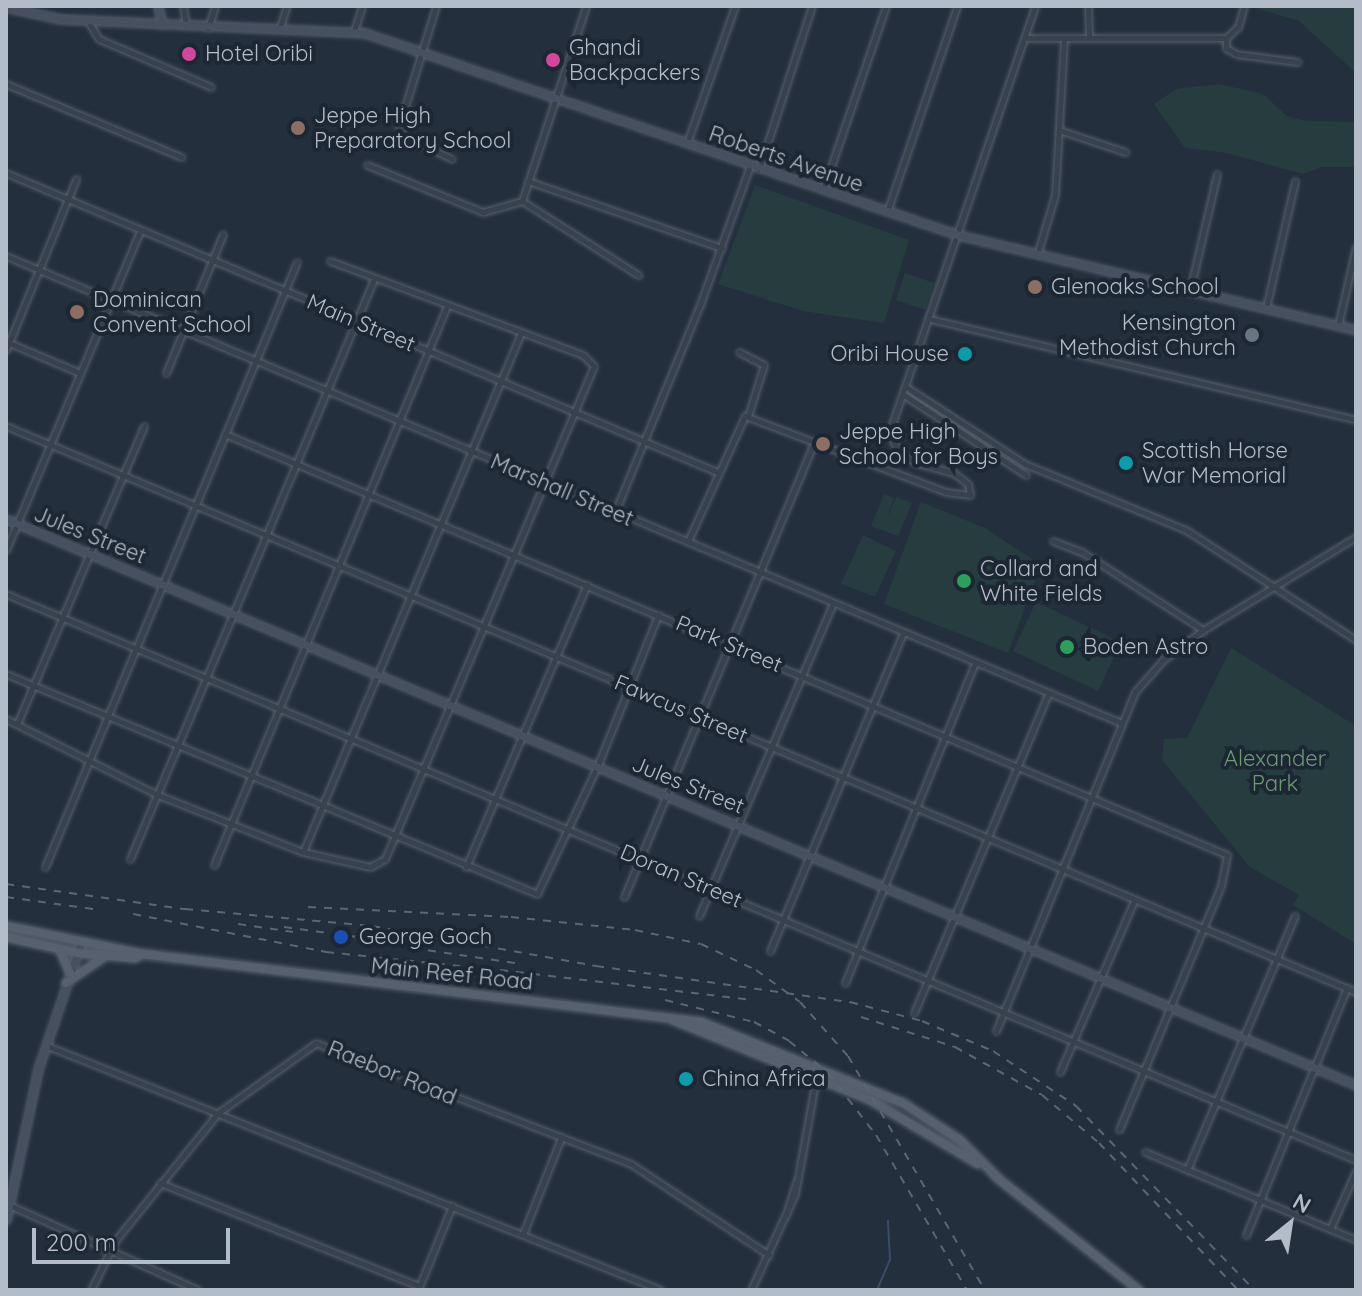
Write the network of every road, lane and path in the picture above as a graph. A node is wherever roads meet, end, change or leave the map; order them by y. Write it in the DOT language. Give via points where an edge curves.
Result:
graph roads {
  1 [pos="158,6"];
  2 [pos="183,6"];
  3 [pos="215,6"];
  4 [pos="287,6"];
  5 [pos="362,6"];
  6 [pos="436,6"];
  7 [pos="586,6"];
  8 [pos="735,6"];
  9 [pos="812,6"];
  10 [pos="886,6"];
  11 [pos="957,6"];
  12 [pos="1035,6"];
  13 [pos="1088,6"];
  14 [pos="1244,6"];
  15 [pos="6,7"];
  16 [pos="88,21"];
  17 [pos="162,25"];
  18 [pos="186,27"];
  19 [pos="280,27"];
  20 [pos="208,28"];
  21 [pos="354,31"];
  22 [pos="1025,38"];
  23 [pos="1064,38"];
  24 [pos="1089,38"];
  25 [pos="1226,38"];
  26 [pos="420,52"];
  27 [pos="1297,62"];
  28 [pos="6,84"];
  29 [pos="211,87"];
  30 [pos="554,98"];
  31 [pos="1059,130"];
  32 [pos="687,143"];
  33 [pos="1125,152"];
  34 [pos="181,157"];
  35 [pos="452,159"];
  36 [pos="367,165"];
  37 [pos="750,166"];
  38 [pos="759,169"];
  39 [pos="6,173"];
  40 [pos="1217,174"];
  41 [pos="76,179"];
  42 [pos="528,181"];
  43 [pos="1295,181"];
  44 [pos="822,191"];
  45 [pos="67,200"];
  46 [pos="522,201"];
  47 [pos="887,212"];
  48 [pos="140,230"];
  49 [pos="223,234"];
  50 [pos="958,235"];
  51 [pos="1356,247"];
  52 [pos="722,248"];
  53 [pos="1037,255"];
  54 [pos="6,256"];
  55 [pos="212,260"];
  56 [pos="330,261"];
  57 [pos="297,262"];
  58 [pos="39,270"];
  59 [pos="638,275"];
  60 [pos="374,279"];
  61 [pos="285,290"];
  62 [pos="1189,291"];
  63 [pos="112,300"];
  64 [pos="447,306"];
  65 [pos="1266,308"];
  66 [pos="930,319"];
  67 [pos="357,321"];
  68 [pos="1338,326"];
  69 [pos="1356,330"];
  70 [pos="183,331"];
  71 [pos="521,333"];
  72 [pos="7,345"];
  73 [pos="428,351"];
  74 [pos="739,352"];
  75 [pos="255,361"];
  76 [pos="80,373"];
  77 [pos="166,373"];
  78 [pos="500,383"];
  79 [pos="906,387"];
  80 [pos="327,391"];
  81 [pos="904,395"];
  82 [pos="575,412"];
  83 [pos="748,416"];
  84 [pos="1356,420"];
  85 [pos="400,421"];
  86 [pos="6,426"];
  87 [pos="144,426"];
  88 [pos="225,434"];
  89 [pos="646,441"];
  90 [pos="814,442"];
  91 [pos="48,444"];
  92 [pos="471,452"];
  93 [pos="296,463"];
  94 [pos="717,472"];
  95 [pos="123,475"];
  96 [pos="1026,475"];
  97 [pos="545,483"];
  98 [pos="369,494"];
  99 [pos="195,505"];
  100 [pos="615,512"];
  101 [pos="6,519"];
  102 [pos="17,524"];
  103 [pos="441,524"];
  104 [pos="266,535"];
  105 [pos="1356,537"];
  106 [pos="688,541"];
  107 [pos="1053,541"];
  108 [pos="6,550"];
  109 [pos="88,554"];
  110 [pos="514,555"];
  111 [pos="339,566"];
  112 [pos="760,573"];
  113 [pos="162,584"];
  114 [pos="587,585"];
  115 [pos="1273,587"];
  116 [pos="6,594"];
  117 [pos="411,595"];
  118 [pos="833,604"];
  119 [pos="234,614"];
  120 [pos="658,615"];
  121 [pos="63,617"];
  122 [pos="484,627"];
  123 [pos="1203,630"];
  124 [pos="903,633"];
  125 [pos="1356,640"];
  126 [pos="306,644"];
  127 [pos="730,645"];
  128 [pos="135,647"];
  129 [pos="555,657"];
  130 [pos="975,663"];
  131 [pos="6,674"];
  132 [pos="378,675"];
  133 [pos="803,675"];
  134 [pos="207,677"];
  135 [pos="33,686"];
  136 [pos="628,688"];
  137 [pos="1048,694"];
  138 [pos="451,705"];
  139 [pos="873,705"];
  140 [pos="278,708"];
  141 [pos="106,715"];
  142 [pos="700,718"];
  143 [pos="6,719"];
  144 [pos="1119,722"];
  145 [pos="17,724"];
  146 [pos="521,736"];
  147 [pos="945,736"];
  148 [pos="350,738"];
  149 [pos="771,747"];
  150 [pos="177,748"];
  151 [pos="89,760"];
  152 [pos="597,767"];
  153 [pos="1018,767"];
  154 [pos="423,768"];
  155 [pos="250,777"];
  156 [pos="844,777"];
  157 [pos="158,795"];
  158 [pos="1092,796"];
  159 [pos="495,798"];
  160 [pos="667,798"];
  161 [pos="321,808"];
  162 [pos="915,808"];
  163 [pos="231,825"];
  164 [pos="739,825"];
  165 [pos="568,829"];
  166 [pos="395,837"];
  167 [pos="987,837"];
  168 [pos="303,852"];
  169 [pos="810,855"];
  170 [pos="640,858"];
  171 [pos="130,859"];
  172 [pos="214,865"];
  173 [pos="45,867"];
  174 [pos="466,867"];
  175 [pos="1060,869"];
  176 [pos="884,888"];
  177 [pos="712,889"];
  178 [pos="624,897"];
  179 [pos="1134,901"];
  180 [pos="699,916"];
  181 [pos="1295,916"];
  182 [pos="955,917"];
  183 [pos="784,919"];
  184 [pos="6,926"];
  185 [pos="1203,929"];
  186 [pos="6,937"];
  187 [pos="81,943"];
  188 [pos="858,949"];
  189 [pos="1029,949"];
  190 [pos="60,950"];
  191 [pos="770,951"];
  192 [pos="78,953"];
  193 [pos="143,954"];
  194 [pos="108,955"];
  195 [pos="1276,959"];
  196 [pos="68,978"];
  197 [pos="1100,978"];
  198 [pos="928,979"];
  199 [pos="845,983"];
  200 [pos="1347,988"];
  201 [pos="1356,992"];
  202 [pos="1170,1008"];
  203 [pos="1004,1011"];
  204 [pos="914,1013"];
  205 [pos="662,1016"];
  206 [pos="996,1031"];
  207 [pos="1242,1038"];
  208 [pos="1074,1039"];
  209 [pos="44,1045"];
  210 [pos="1315,1067"];
  211 [pos="818,1068"];
  212 [pos="1144,1071"];
  213 [pos="1060,1072"];
  214 [pos="816,1079"];
  215 [pos="855,1083"];
  216 [pos="1356,1085"];
  217 [pos="853,1093"];
  218 [pos="1216,1101"];
  219 [pos="218,1113"];
  220 [pos="1119,1130"];
  221 [pos="1287,1131"];
  222 [pos="561,1138"];
  223 [pos="1145,1152"];
  224 [pos="1356,1160"];
  225 [pos="1187,1170"];
  226 [pos="1356,1171"];
  227 [pos="999,1179"];
  228 [pos="160,1183"];
  229 [pos="1261,1200"];
  230 [pos="8,1204"];
  231 [pos="452,1206"];
  232 [pos="6,1220"];
  233 [pos="1330,1229"];
  234 [pos="523,1234"];
  235 [pos="1246,1235"];
  236 [pos="1356,1240"];
  237 [pos="110,1250"];
  238 [pos="769,1255"];
  239 [pos="418,1288"];
  240 [pos="91,1290"];
  241 [pos="198,1290"];
  242 [pos="661,1290"];
  243 [pos="751,1290"];
  244 [pos="1139,1290"];
  1 -- 17 [label="main road"];
  2 -- 18 [label="street"];
  3 -- 20 [label="street"];
  4 -- 19 [label="street"];
  5 -- 21 [label="street"];
  6 -- 26 [label="street"];
  7 -- 30 [label="street"];
  8 -- 32 [label="street"];
  9 -- 38 [label="street"];
  10 -- 44 [label="street"];
  11 -- 47 [label="street"];
  12 -- 22 [label="street"];
  13 -- 24 [label="street"];
  14 -- 25 [label="street" via="1238,27"];
  15 -- 16 [label="main road, Roberts Avenue"];
  16 -- 17 [label="main road, Roberts Avenue"];
  16 -- 29 [label="street" via="99,39"];
  17 -- 18 [label="main road, Roberts Avenue"];
  18 -- 20 [label="main road, Roberts Avenue"];
  19 -- 20 [label="main road, Roberts Avenue"];
  19 -- 21 [label="main road, Roberts Avenue"];
  21 -- 26 [label="main road, Roberts Avenue"];
  22 -- 23 [label="street"];
  22 -- 50 [label="street"];
  23 -- 24 [label="street"];
  23 -- 31 [label="street"];
  24 -- 25 [label="street"];
  25 -- 27 [label="street" via="1226,48 1236,54"];
  26 -- 30 [label="main road, Roberts Avenue"];
  26 -- 35 [label="street" via="400,129"];
  28 -- 34 [label="street"];
  30 -- 32 [label="main road, Roberts Avenue"];
  30 -- 42 [label="street"];
  31 -- 33 [label="street"];
  31 -- 53 [label="street" via="1054,200"];
  32 -- 37 [label="main road, Roberts Avenue"];
  36 -- 46 [label="street" via="483,212"];
  37 -- 38 [label="main road, Roberts Avenue"];
  37 -- 52 [label="street"];
  38 -- 44 [label="main road, Roberts Avenue"];
  39 -- 45 [label="street, Main Street"];
  40 -- 62 [label="street"];
  41 -- 45 [label="street"];
  42 -- 46 [label="street"];
  42 -- 52 [label="street"];
  43 -- 65 [label="street"];
  44 -- 47 [label="main road, Roberts Avenue"];
  45 -- 48 [label="street, Main Street"];
  45 -- 58 [label="street"];
  46 -- 59 [label="street"];
  47 -- 50 [label="main road, Roberts Avenue"];
  48 -- 55 [label="street, Main Street"];
  48 -- 63 [label="street"];
  49 -- 55 [label="street"];
  50 -- 53 [label="main road, Roberts Avenue"];
  50 -- 66 [label="street"];
  51 -- 68 [label="street"];
  52 -- 89 [label="street"];
  53 -- 62 [label="main road, Roberts Avenue"];
  54 -- 58 [label="street, Marshall Street"];
  55 -- 61 [label="street, Main Street"];
  55 -- 70 [label="street"];
  56 -- 60 [label="street"];
  57 -- 61 [label="street"];
  58 -- 63 [label="street, Marshall Street"];
  58 -- 72 [label="street"];
  60 -- 64 [label="street"];
  60 -- 67 [label="street"];
  61 -- 67 [label="street, Main Street"];
  61 -- 75 [label="street"];
  62 -- 65 [label="main road, Roberts Avenue"];
  63 -- 70 [label="street, Marshall Street"];
  63 -- 76 [label="street"];
  64 -- 71 [label="street"];
  64 -- 73 [label="street"];
  65 -- 68 [label="main road, Roberts Avenue"];
  66 -- 79 [label="street"];
  66 -- 84 [label="street"];
  67 -- 73 [label="street, Main Street"];
  67 -- 80 [label="street"];
  68 -- 69 [label="main road, Roberts Avenue"];
  70 -- 75 [label="street, Marshall Street"];
  70 -- 77 [label="street"];
  71 -- 78 [label="street"];
  71 -- 82 [label="street" via="583,355 594,366"];
  72 -- 76 [label="street"];
  73 -- 78 [label="street, Main Street"];
  73 -- 85 [label="street"];
  74 -- 83 [label="street" via="764,365"];
  75 -- 80 [label="street, Marshall Street"];
  75 -- 88 [label="street"];
  76 -- 91 [label="street"];
  78 -- 82 [label="street, Main Street"];
  78 -- 92 [label="street"];
  79 -- 81 [label="street"];
  79 -- 115 [label="street" via="1025,464 1177,525"];
  80 -- 85 [label="street, Marshall Street"];
  80 -- 93 [label="street"];
  81 -- 90 [label="street" via="891,428 899,452 916,463 954,473 970,488 968,497"];
  81 -- 96 [label="street"];
  82 -- 89 [label="street, Main Street"];
  82 -- 97 [label="street"];
  83 -- 90 [label="street"];
  83 -- 94 [label="street" via="740,422"];
  85 -- 92 [label="street, Marshall Street"];
  85 -- 98 [label="street"];
  86 -- 91 [label="street, Fawcus Street"];
  87 -- 95 [label="street"];
  88 -- 93 [label="street, Park Street"];
  88 -- 99 [label="street"];
  89 -- 94 [label="street, Main Street"];
  89 -- 100 [label="street"];
  90 -- 112 [label="street"];
  91 -- 95 [label="street, Fawcus Street"];
  91 -- 102 [label="street"];
  92 -- 97 [label="street, Marshall Street"];
  92 -- 103 [label="street"];
  93 -- 98 [label="street, Park Street"];
  93 -- 104 [label="street"];
  94 -- 106 [label="street"];
  95 -- 99 [label="street, Fawcus Street"];
  95 -- 109 [label="street"];
  97 -- 100 [label="street, Marshall Street"];
  97 -- 110 [label="street"];
  98 -- 103 [label="street, Park Street"];
  98 -- 111 [label="street"];
  99 -- 104 [label="street, Fawcus Street"];
  99 -- 113 [label="street"];
  100 -- 106 [label="street, Marshall Street"];
  101 -- 102 [label="main road, Jules Street"];
  102 -- 108 [label="street"];
  102 -- 109 [label="main road, Jules Street"];
  103 -- 110 [label="street, Park Street"];
  103 -- 117 [label="street"];
  104 -- 111 [label="street, Fawcus Street"];
  104 -- 119 [label="street"];
  105 -- 115 [label="street"];
  106 -- 112 [label="street, Marshall Street"];
  107 -- 123 [label="street" via="1082,552"];
  109 -- 113 [label="main road, Jules Street"];
  109 -- 121 [label="street"];
  110 -- 114 [label="street, Park Street"];
  110 -- 122 [label="street"];
  111 -- 117 [label="street, Fawcus Street"];
  111 -- 126 [label="street"];
  112 -- 118 [label="street, Marshall Street"];
  112 -- 127 [label="street"];
  113 -- 119 [label="main road, Jules Street"];
  113 -- 128 [label="street"];
  114 -- 120 [label="street, Park Street"];
  114 -- 129 [label="street"];
  115 -- 123 [label="street"];
  115 -- 125 [label="street"];
  116 -- 121 [label="street, Doran Street"];
  117 -- 122 [label="street, Fawcus Street"];
  117 -- 132 [label="street"];
  118 -- 124 [label="street, Marshall Street"];
  118 -- 133 [label="street"];
  119 -- 126 [label="main road, Jules Street"];
  119 -- 134 [label="street"];
  120 -- 127 [label="street, Park Street"];
  120 -- 136 [label="street"];
  121 -- 128 [label="street, Doran Street"];
  121 -- 135 [label="street"];
  122 -- 129 [label="street, Fawcus Street"];
  122 -- 138 [label="street"];
  123 -- 144 [label="street" via="1152,670"];
  124 -- 130 [label="street, Marshall Street"];
  124 -- 139 [label="street"];
  126 -- 132 [label="main road, Jules Street"];
  126 -- 140 [label="street"];
  127 -- 133 [label="street, Park Street"];
  127 -- 142 [label="street"];
  128 -- 134 [label="street, Doran Street"];
  128 -- 141 [label="street"];
  129 -- 136 [label="street, Fawcus Street"];
  129 -- 146 [label="street"];
  130 -- 137 [label="street, Marshall Street"];
  130 -- 147 [label="street"];
  131 -- 135 [label="street"];
  132 -- 138 [label="main road, Jules Street"];
  132 -- 148 [label="street"];
  133 -- 139 [label="street, Park Street"];
  133 -- 149 [label="street"];
  134 -- 140 [label="street, Doran Street"];
  134 -- 150 [label="street"];
  135 -- 141 [label="street"];
  135 -- 145 [label="street"];
  136 -- 142 [label="street, Fawcus Street"];
  136 -- 152 [label="street"];
  137 -- 144 [label="street, Marshall Street"];
  137 -- 153 [label="street"];
  138 -- 146 [label="main road, Jules Street"];
  138 -- 154 [label="street"];
  139 -- 147 [label="street, Park Street"];
  139 -- 156 [label="street"];
  140 -- 148 [label="street, Doran Street"];
  140 -- 155 [label="street"];
  141 -- 150 [label="street"];
  141 -- 151 [label="street"];
  142 -- 149 [label="street, Fawcus Street"];
  142 -- 160 [label="street"];
  143 -- 145 [label="street"];
  144 -- 158 [label="street"];
  145 -- 151 [label="street"];
  146 -- 152 [label="main road, Jules Street"];
  146 -- 159 [label="street"];
  147 -- 153 [label="street, Park Street"];
  147 -- 162 [label="street"];
  148 -- 154 [label="street, Doran Street"];
  148 -- 161 [label="street"];
  149 -- 156 [label="street, Fawcus Street"];
  149 -- 164 [label="street"];
  150 -- 155 [label="street"];
  150 -- 157 [label="street"];
  151 -- 157 [label="street"];
  151 -- 173 [label="street"];
  152 -- 160 [label="main road, Jules Street"];
  152 -- 165 [label="street"];
  153 -- 158 [label="street, Park Street"];
  153 -- 167 [label="street"];
  154 -- 159 [label="street, Doran Street"];
  154 -- 166 [label="street"];
  155 -- 161 [label="street"];
  155 -- 163 [label="street"];
  156 -- 162 [label="street, Fawcus Street"];
  156 -- 169 [label="street"];
  157 -- 163 [label="street"];
  157 -- 171 [label="street"];
  158 -- 175 [label="street"];
  158 -- 185 [label="street, Park Street" via="1230,858"];
  159 -- 165 [label="street, Doran Street"];
  159 -- 174 [label="street"];
  160 -- 164 [label="main road, Jules Street"];
  160 -- 170 [label="street"];
  161 -- 166 [label="street"];
  161 -- 168 [label="street"];
  162 -- 167 [label="street, Fawcus Street"];
  162 -- 176 [label="street"];
  163 -- 168 [label="street"];
  163 -- 172 [label="street"];
  164 -- 169 [label="main road, Jules Street"];
  164 -- 177 [label="street"];
  165 -- 170 [label="street, Doran Street"];
  165 -- 174 [label="street" via="546,881 534,895"];
  166 -- 168 [label="street" via="379,864"];
  166 -- 174 [label="street"];
  167 -- 175 [label="street, Fawcus Street"];
  167 -- 182 [label="street"];
  169 -- 176 [label="main road, Jules Street"];
  169 -- 183 [label="street"];
  170 -- 177 [label="street, Doran Street"];
  170 -- 178 [label="street"];
  175 -- 179 [label="street, Fawcus Street"];
  175 -- 189 [label="street"];
  176 -- 182 [label="main road, Jules Street"];
  176 -- 188 [label="street"];
  177 -- 180 [label="street"];
  177 -- 183 [label="street, Doran Street"];
  179 -- 185 [label="street, Fawcus Street"];
  179 -- 197 [label="street"];
  181 -- 195 [label="street"];
  182 -- 189 [label="main road, Jules Street"];
  182 -- 198 [label="street"];
  183 -- 188 [label="street, Doran Street"];
  183 -- 191 [label="street"];
  184 -- 187 [label="main road, Main Reef Road"];
  185 -- 195 [label="street, Fawcus Street"];
  185 -- 202 [label="street"];
  186 -- 190 [label="main road, Main Reef Road"];
  187 -- 192 [label="main road"];
  187 -- 193 [label="main road, Main Reef Road"];
  188 -- 198 [label="street, Doran Street"];
  188 -- 199 [label="street"];
  189 -- 197 [label="main road, Jules Street"];
  189 -- 203 [label="street"];
  190 -- 192 [label="main road, Main Reef Road"];
  190 -- 196 [label="main road"];
  192 -- 194 [label="main road, Main Reef Road"];
  192 -- 196 [label="main road"];
  193 -- 194 [label="main road, Main Reef Road"];
  193 -- 205 [label="main road, Main Reef Road"];
  194 -- 196 [label="main road"];
  195 -- 200 [label="street, Fawcus Street"];
  195 -- 207 [label="street"];
  196 -- 209 [label="main road"];
  197 -- 202 [label="main road, Jules Street"];
  197 -- 208 [label="street"];
  198 -- 203 [label="street, Doran Street"];
  198 -- 204 [label="street"];
  200 -- 201 [label="street, Fawcus Street"];
  200 -- 210 [label="street"];
  202 -- 207 [label="main road, Jules Street"];
  202 -- 212 [label="street"];
  203 -- 206 [label="street"];
  203 -- 208 [label="street, Doran Street"];
  205 -- 211 [label="main road, Main Reef Road" via="710,1025"];
  205 -- 214 [label="main road, Main Reef Road"];
  207 -- 210 [label="main road, Jules Street"];
  207 -- 218 [label="street"];
  208 -- 212 [label="street, Doran Street"];
  208 -- 213 [label="street"];
  209 -- 219 [label="street"];
  209 -- 230 [label="main road"];
  210 -- 216 [label="main road, Jules Street"];
  210 -- 221 [label="street"];
  211 -- 214 [label="street"];
  211 -- 215 [label="main road, Main Reef Road"];
  212 -- 218 [label="street, Doran Street"];
  212 -- 220 [label="street"];
  214 -- 217 [label="main road, Main Reef Road"];
  214 -- 238 [label="street" via="798,1181"];
  215 -- 217 [label="main road"];
  215 -- 227 [label="main road, Main Reef Road" via="918,1111 960,1140"];
  217 -- 227 [label="main road, Main Reef Road" via="916,1123"];
  218 -- 221 [label="street, Doran Street"];
  218 -- 225 [label="street"];
  219 -- 222 [label="street, Raebor Road" via="316,1043"];
  219 -- 228 [label="street, Raebor Road"];
  219 -- 231 [label="street"];
  221 -- 224 [label="street, Doran Street"];
  221 -- 229 [label="street"];
  222 -- 234 [label="street"];
  222 -- 238 [label="street, Raebor Road" via="644,1170"];
  223 -- 225 [label="street"];
  225 -- 229 [label="street"];
  226 -- 233 [label="street"];
  227 -- 244 [label="main road, Main Reef Road"];
  228 -- 237 [label="street, Raebor Road"];
  228 -- 239 [label="street"];
  229 -- 233 [label="street"];
  229 -- 235 [label="street"];
  230 -- 232 [label="main road"];
  230 -- 237 [label="street"];
  231 -- 234 [label="street"];
  231 -- 239 [label="street"];
  233 -- 236 [label="street"];
  234 -- 242 [label="street"];
  237 -- 240 [label="street, Raebor Road"];
  237 -- 241 [label="street"];
  238 -- 243 [label="street"];
}
